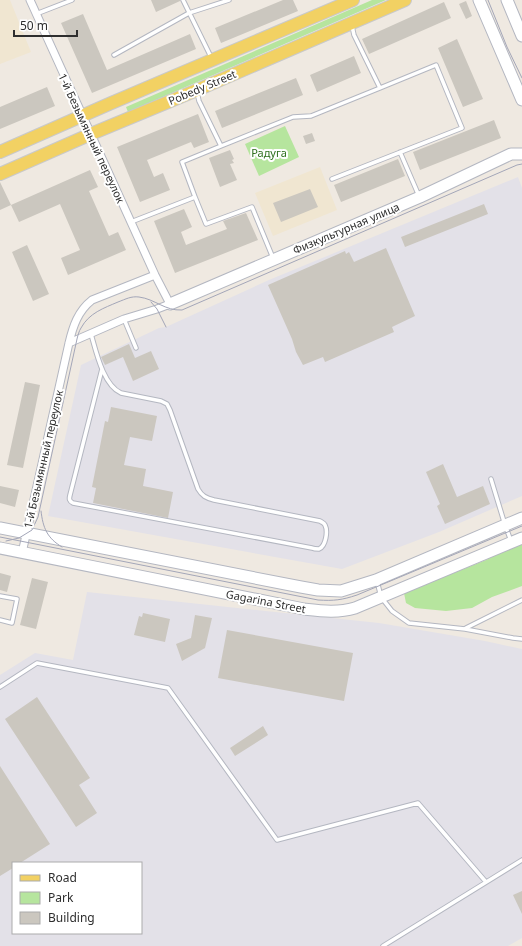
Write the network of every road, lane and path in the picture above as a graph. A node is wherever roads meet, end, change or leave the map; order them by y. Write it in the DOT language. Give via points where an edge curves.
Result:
graph roads {
  1 [pos="30,0"];
  2 [pos="72,0"];
  3 [pos="182,0"];
  4 [pos="229,0"];
  5 [pos="353,0"];
  6 [pos="405,0"];
  7 [pos="479,0"];
  8 [pos="507,0"];
  9 [pos="189,13"];
  10 [pos="36,14"];
  11 [pos="352,23"];
  12 [pos="522,36"];
  13 [pos="114,55"];
  14 [pos="212,60"];
  15 [pos="380,88"];
  16 [pos="197,90"];
  17 [pos="522,100"];
  18 [pos="82,116"];
  19 [pos="90,134"];
  20 [pos="220,146"];
  21 [pos="0,152"];
  22 [pos="400,152"];
  23 [pos="522,154"];
  24 [pos="0,174"];
  25 [pos="332,179"];
  26 [pos="195,197"];
  27 [pos="420,197"];
  28 [pos="131,222"];
  29 [pos="274,259"];
  30 [pos="155,275"];
  31 [pos="170,304"];
  32 [pos="124,319"];
  33 [pos="91,334"];
  34 [pos="69,343"];
  35 [pos="136,348"];
  36 [pos="102,369"];
  37 [pos="491,479"];
  38 [pos="522,518"];
  39 [pos="505,525"];
  40 [pos="0,528"];
  41 [pos="27,533"];
  42 [pos="517,540"];
  43 [pos="0,548"];
  44 [pos="22,553"];
  45 [pos="376,580"];
  46 [pos="0,596"];
  47 [pos="381,597"];
  48 [pos="522,600"];
  49 [pos="0,620"];
  50 [pos="465,629"];
  51 [pos="522,639"];
  52 [pos="0,687"];
  53 [pos="522,860"];
  54 [pos="486,882"];
  55 [pos="383,946"];
  1 -- 10 [label="street, 1-й Безымянный переулок"];
  2 -- 10 [label="lane"];
  3 -- 9 [label="lane"];
  4 -- 9 [label="lane"];
  5 -- 14 [label="main road, Pobedy Street"];
  6 -- 11 [label="main road, Pobedy Street"];
  7 -- 17 [label="main road"];
  8 -- 12 [label="main road"];
  9 -- 13 [label="lane"];
  9 -- 14 [label="lane"];
  10 -- 18 [label="street, 1-й Безымянный переулок"];
  11 -- 15 [label="lane" via="354,35"];
  11 -- 16 [label="main road, Pobedy Street"];
  14 -- 18 [label="main road, Pobedy Street"];
  15 -- 20 [label="lane" via="311,116 293,117"];
  15 -- 22 [label="lane" via="436,65 462,128"];
  16 -- 19 [label="main road, Pobedy Street"];
  16 -- 20 [label="lane" via="198,101"];
  18 -- 19 [label="street, 1-й Безымянный переулок"];
  18 -- 21 [label="main road, Pobedy Street"];
  19 -- 24 [label="main road, Pobedy Street"];
  19 -- 28 [label="street, 1-й Безымянный переулок"];
  20 -- 26 [label="lane" via="182,162"];
  22 -- 25 [label="lane"];
  22 -- 27 [label="lane"];
  23 -- 27 [label="main road, Физкультурная улица" via="511,154"];
  26 -- 28 [label="lane"];
  26 -- 29 [label="lane" via="206,224 252,207"];
  27 -- 29 [label="main road, Физкультурная улица"];
  28 -- 30 [label="street, 1-й Безымянный переулок"];
  29 -- 31 [label="main road, Физкультурная улица"];
  30 -- 31 [label="street, 1-й Безымянный переулок"];
  30 -- 34 [label="street, 1-й Безымянный переулок" via="86,304 77,317"];
  31 -- 32 [label="street"];
  32 -- 33 [label="street"];
  32 -- 35 [label="lane"];
  33 -- 34 [label="street"];
  33 -- 36 [label="lane"];
  34 -- 41 [label="street, 1-й Безымянный переулок"];
  36 -- 36 [label="lane" via="116,391 167,404 201,494 207,498 320,521 324,523 326,530 322,546 312,548 70,502"];
  37 -- 39 [label="lane"];
  38 -- 39 [label="main road, Gagarina Street"];
  39 -- 42 [label="lane"];
  39 -- 45 [label="main road, Gagarina Street"];
  40 -- 41 [label="main road, Gagarina Street"];
  41 -- 44 [label="street, 1-й Безымянный переулок"];
  41 -- 45 [label="main road, Gagarina Street" via="318,590 341,591"];
  42 -- 47 [label="main road, Gagarina Street"];
  43 -- 44 [label="main road, Gagarina Street"];
  44 -- 47 [label="main road, Gagarina Street" via="304,609 345,611"];
  45 -- 47 [label="lane"];
  46 -- 49 [label="lane" via="17,599 12,623"];
  47 -- 50 [label="lane" via="392,611 409,623"];
  48 -- 50 [label="lane"];
  50 -- 51 [label="lane"];
  52 -- 54 [label="lane" via="37,663 168,688 277,840 418,804"];
  53 -- 54 [label="lane"];
  54 -- 55 [label="lane"];
}
